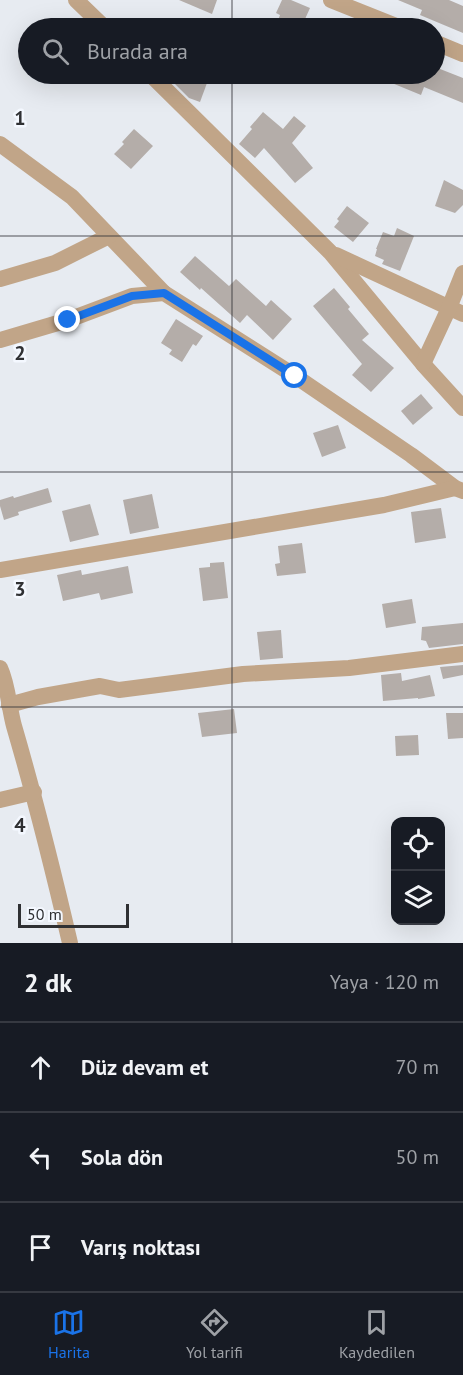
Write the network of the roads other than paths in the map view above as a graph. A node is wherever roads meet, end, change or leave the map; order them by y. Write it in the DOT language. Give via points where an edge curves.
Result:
graph roads {
  1 [pos="76,0"];
  2 [pos="332,0"];
  3 [pos="95,18"];
  4 [pos="376,18"];
  5 [pos="445,46"];
  6 [pos="463,54"];
  7 [pos="160,84"];
  8 [pos="0,144"];
  9 [pos="109,236"];
  10 [pos="330,252"];
  11 [pos="463,273"];
  12 [pos="0,279"];
  13 [pos="164,293"];
  14 [pos="456,311"];
  15 [pos="0,340"];
  16 [pos="423,364"];
  17 [pos="463,408"];
  18 [pos="459,490"];
  19 [pos="0,570"];
  20 [pos="463,654"];
  21 [pos="0,668"];
  22 [pos="9,705"];
  23 [pos="34,792"];
  24 [pos="0,800"];
  25 [pos="68,943"];
  1 -- 3 [label="street"];
  2 -- 4 [label="street"];
  5 -- 6 [label="street"];
  7 -- 10 [label="street"];
  8 -- 9 [label="street" via="72,197"];
  9 -- 12 [label="street" via="55,263"];
  9 -- 13 [label="street"];
  10 -- 14 [label="street"];
  10 -- 16 [label="street"];
  11 -- 14 [label="street"];
  13 -- 15 [label="street" via="132,296"];
  13 -- 18 [label="street" via="295,376"];
  14 -- 16 [label="street"];
  16 -- 17 [label="street"];
  18 -- 19 [label="street"];
  20 -- 22 [label="street" via="349,668 243,674 119,690 100,686"];
  21 -- 22 [label="street"];
  22 -- 23 [label="street"];
  23 -- 24 [label="street"];
  23 -- 25 [label="street"];
}
